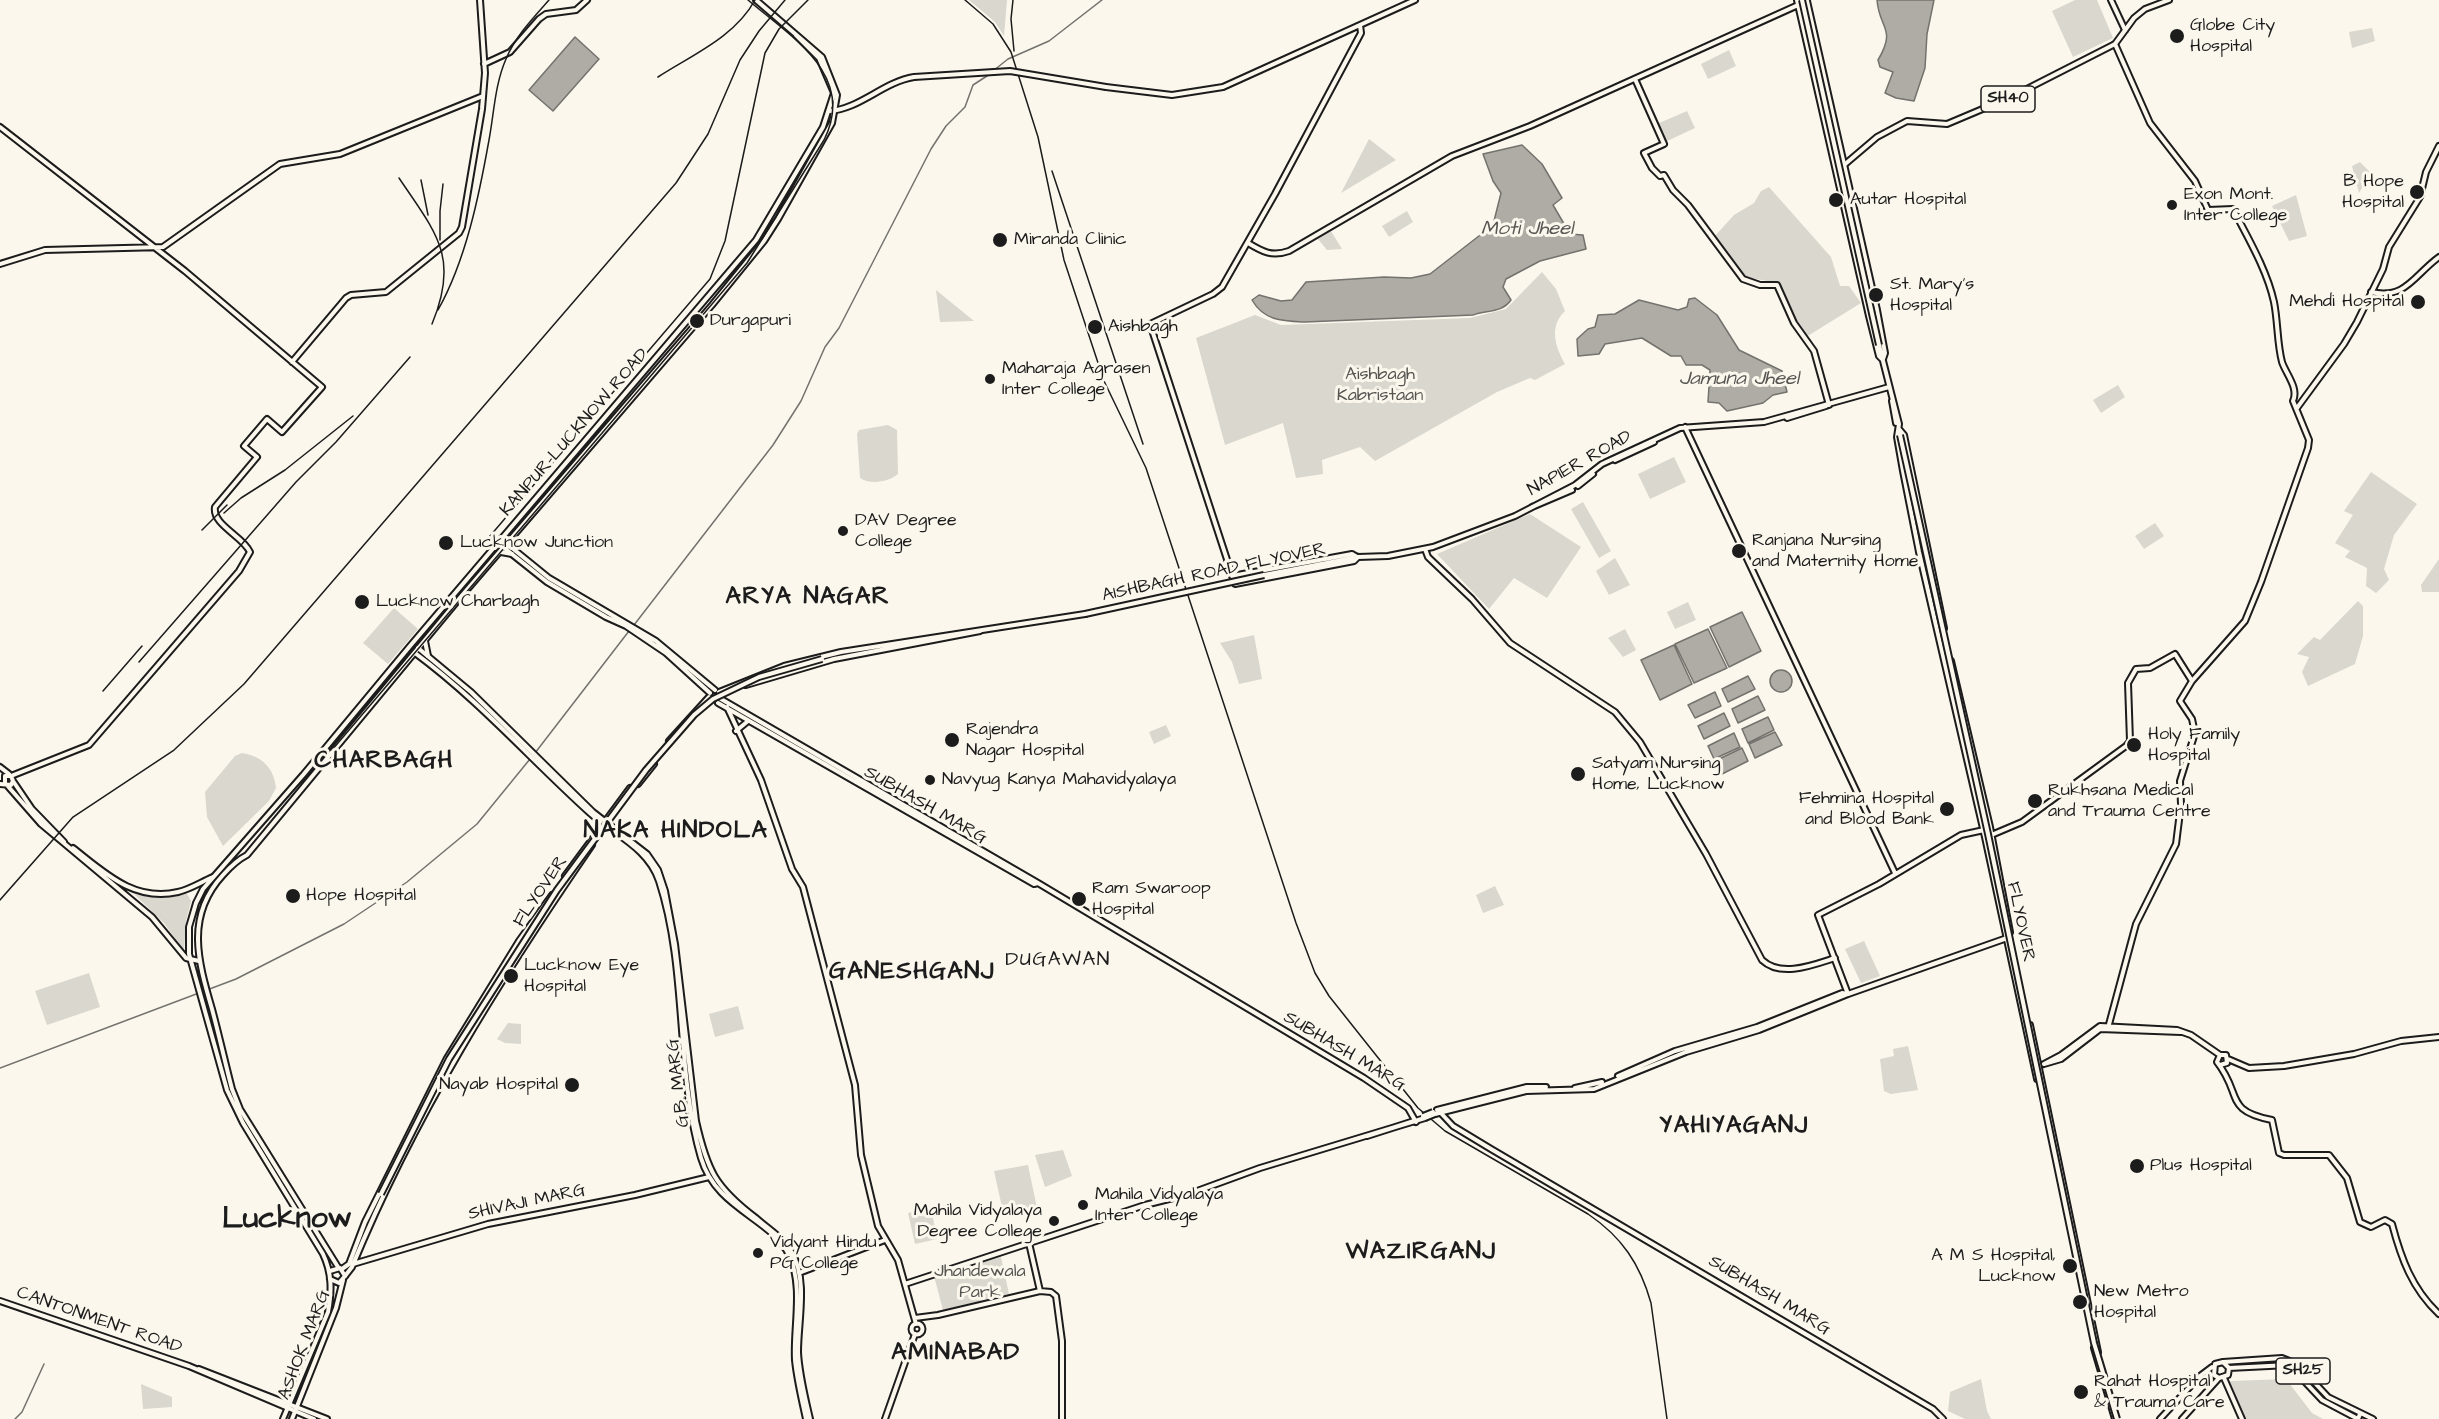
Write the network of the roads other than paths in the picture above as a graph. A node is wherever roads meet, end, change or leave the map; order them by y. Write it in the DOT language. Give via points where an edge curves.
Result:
graph roads {
  1 [pos="480,0"];
  2 [pos="587,0"];
  3 [pos="756,0"];
  4 [pos="1415,0"];
  5 [pos="1802,0"];
  6 [pos="2111,0"];
  7 [pos="2169,0"];
  8 [pos="1807,1"];
  9 [pos="1797,2"];
  10 [pos="1360,25"];
  11 [pos="2125,30"];
  12 [pos="796,34"];
  13 [pos="2115,44"];
  14 [pos="484,64"];
  15 [pos="1635,79"];
  16 [pos="483,96"];
  17 [pos="836,110"];
  18 [pos="829,111"];
  19 [pos="0,127"];
  20 [pos="2439,146"];
  21 [pos="1843,168"];
  22 [pos="1837,171"];
  23 [pos="141,237"];
  24 [pos="1248,243"];
  25 [pos="138,247"];
  26 [pos="154,247"];
  27 [pos="2439,257"];
  28 [pos="0,264"];
  29 [pos="2371,292"];
  30 [pos="1883,360"];
  31 [pos="292,362"];
  32 [pos="1888,387"];
  33 [pos="1829,405"];
  34 [pos="2297,408"];
  35 [pos="1898,428"];
  36 [pos="1686,429"];
  37 [pos="560,471"];
  38 [pos="566,476"];
  39 [pos="536,499"];
  40 [pos="541,504"];
  41 [pos="499,541"];
  42 [pos="505,546"];
  43 [pos="1425,549"];
  44 [pos="499,553"];
  45 [pos="512,554"];
  46 [pos="1358,557"];
  47 [pos="1232,576"];
  48 [pos="628,625"];
  49 [pos="425,640"];
  50 [pos="418,648"];
  51 [pos="414,653"];
  52 [pos="428,656"];
  53 [pos="835,656"];
  54 [pos="396,663"];
  55 [pos="403,668"];
  56 [pos="2192,681"];
  57 [pos="716,697"];
  58 [pos="726,708"];
  59 [pos="748,721"];
  60 [pos="736,731"];
  61 [pos="529,751"];
  62 [pos="0,767"];
  63 [pos="12,778"];
  64 [pos="3,782"];
  65 [pos="605,823"];
  66 [pos="1990,827"];
  67 [pos="1983,830"];
  68 [pos="1991,836"];
  69 [pos="1985,837"];
  70 [pos="236,852"];
  71 [pos="241,858"];
  72 [pos="1895,873"];
  73 [pos="214,877"];
  74 [pos="1038,884"];
  75 [pos="2009,937"];
  76 [pos="1835,958"];
  77 [pos="191,959"];
  78 [pos="199,961"];
  79 [pos="1848,994"];
  80 [pos="2109,1027"];
  81 [pos="2439,1037"];
  82 [pos="2220,1055"];
  83 [pos="2228,1059"];
  84 [pos="2220,1065"];
  85 [pos="2036,1066"];
  86 [pos="1437,1112"];
  87 [pos="1415,1121"];
  88 [pos="261,1147"];
  89 [pos="711,1176"];
  90 [pos="377,1204"];
  91 [pos="885,1240"];
  92 [pos="1029,1243"];
  93 [pos="351,1264"];
  94 [pos="340,1268"];
  95 [pos="330,1271"];
  96 [pos="797,1273"];
  97 [pos="344,1278"];
  98 [pos="330,1279"];
  99 [pos="905,1284"];
  100 [pos="1040,1291"];
  101 [pos="0,1301"];
  102 [pos="2439,1314"];
  103 [pos="914,1318"];
  104 [pos="916,1323"];
  105 [pos="915,1334"];
  106 [pos="2223,1362"];
  107 [pos="2214,1366"];
  108 [pos="2229,1368"];
  109 [pos="2222,1378"];
  110 [pos="288,1406"];
  111 [pos="296,1409"];
  112 [pos="2360,1413"];
  113 [pos="283,1419"];
  114 [pos="291,1419"];
  115 [pos="314,1419"];
  116 [pos="327,1419"];
  117 [pos="808,1419"];
  118 [pos="885,1419"];
  119 [pos="1062,1419"];
  120 [pos="1943,1419"];
  121 [pos="2117,1419"];
  122 [pos="2160,1419"];
  123 [pos="2182,1419"];
  124 [pos="2242,1419"];
  125 [pos="2358,1419"];
  126 [pos="2373,1419"];
  1 -- 14 [label="main road"];
  2 -- 14 [label="main road" via="576,10 546,14 510,52"];
  3 -- 12 [label="main road, KANPUR-LUCKNOW ROAD"];
  4 -- 10 [label="main road"];
  5 -- 30 [label="main road, bridge"];
  6 -- 11 [label="main road"];
  7 -- 11 [label="main road, SH40" via="2145,9"];
  8 -- 9 [label="main road"];
  8 -- 21 [label="main road"];
  9 -- 15 [label="main road"];
  9 -- 22 [label="main road"];
  10 -- 17 [label="main road, bridge" via="1223,87 1172,95 1010,71 914,77 889,83 849,107"];
  10 -- 24 [label="main road" via="1361,33"];
  11 -- 13 [label="main road, SH40"];
  12 -- 17 [label="main road, KANPUR-LUCKNOW ROAD" via="817,50 827,64 835,85"];
  12 -- 18 [label="main road, KANPUR-LUCKNOW ROAD" via="824,65 834,93"];
  13 -- 21 [label="main road, SH40" via="2011,97 1947,124 1907,122 1893,128"];
  13 -- 34 [label="main road" via="2150,123 2195,181 2208,210 2233,209 2249,240 2274,302 2283,364"];
  14 -- 16 [label="main road"];
  15 -- 24 [label="main road" via="1452,156 1289,251 1273,255"];
  15 -- 33 [label="main road" via="1664,144 1644,153 1652,168 1664,175 1743,279 1777,285 1794,323 1814,351"];
  16 -- 26 [label="main road" via="340,154 280,164 163,247"];
  16 -- 31 [label="main road" via="459,233 386,292 346,298"];
  17 -- 18 [label="main road"];
  17 -- 38 [label="main road, KANPUR-LUCKNOW ROAD" via="764,241"];
  18 -- 37 [label="main road, KANPUR-LUCKNOW ROAD" via="756,240"];
  19 -- 23 [label="main road"];
  20 -- 29 [label="main road" via="2426,172 2420,197 2389,247"];
  21 -- 22 [label="main road, SH40"];
  21 -- 30 [label="main road" via="1877,310"];
  22 -- 30 [label="main road" via="1869,316"];
  23 -- 25 [label="main road"];
  23 -- 26 [label="main road"];
  24 -- 47 [label="main road" via="1227,280 1214,294 1150,324"];
  25 -- 26 [label="main road"];
  25 -- 28 [label="main road" via="45,250"];
  26 -- 31 [label="main road"];
  27 -- 29 [label="main road" via="2400,291 2391,295"];
  29 -- 34 [label="main road" via="2344,344"];
  30 -- 32 [label="main road"];
  31 -- 63 [label="main road" via="322,387 282,432 267,419 244,446 257,457 215,507 219,521 247,545 249,557 89,745"];
  32 -- 33 [label="main road, NAPIER ROAD"];
  32 -- 35 [label="main road"];
  33 -- 36 [label="main road, NAPIER ROAD" via="1752,424"];
  34 -- 56 [label="main road" via="2309,440 2308,448 2261,582 2245,621"];
  35 -- 66 [label="main road" via="1904,435"];
  35 -- 67 [label="main road" via="1919,552"];
  35 -- 121 [label="main road, FLYOVER, bridge" via="2094,1343"];
  36 -- 43 [label="main road, NAPIER ROAD" via="1602,464 1575,485 1475,533"];
  36 -- 72 [label="main road"];
  37 -- 38 [label="main road"];
  37 -- 39 [label="main road, KANPUR-LUCKNOW ROAD"];
  38 -- 40 [label="main road, KANPUR-LUCKNOW ROAD"];
  39 -- 40 [label="main road"];
  39 -- 41 [label="main road, KANPUR-LUCKNOW ROAD"];
  40 -- 42 [label="main road, KANPUR-LUCKNOW ROAD"];
  41 -- 42 [label="main road"];
  41 -- 54 [label="main road, KANPUR-LUCKNOW ROAD"];
  42 -- 44 [label="main road, KANPUR-LUCKNOW ROAD"];
  42 -- 45 [label="main road"];
  42 -- 48 [label="main road" via="549,578"];
  43 -- 46 [label="main road, NAPIER ROAD"];
  43 -- 76 [label="main road" via="1428,557 1510,643 1615,712 1625,723 1706,854 1762,960 1775,969 1791,969"];
  44 -- 45 [label="main road"];
  44 -- 49 [label="main road, KANPUR-LUCKNOW ROAD"];
  45 -- 48 [label="main road" via="547,582"];
  46 -- 47 [label="main road" via="1353,554"];
  46 -- 47 [label="main road" via="1354,561 1235,584"];
  46 -- 53 [label="main road, AISHBAGH ROAD FLYOVER, bridge" via="1076,616"];
  48 -- 57 [label="main road"];
  49 -- 50 [label="main road, KANPUR-LUCKNOW ROAD"];
  49 -- 52 [label="main road"];
  50 -- 51 [label="main road, KANPUR-LUCKNOW ROAD"];
  50 -- 52 [label="main road"];
  51 -- 55 [label="main road, KANPUR-LUCKNOW ROAD"];
  51 -- 61 [label="main road" via="469,695"];
  52 -- 61 [label="main road" via="471,692"];
  53 -- 57 [label="main road" via="782,667"];
  53 -- 90 [label="main road, FLYOVER, bridge" via="759,677 713,699 646,770 557,890 449,1059"];
  54 -- 55 [label="main road"];
  54 -- 70 [label="main road, KANPUR-LUCKNOW ROAD"];
  55 -- 71 [label="main road, KANPUR-LUCKNOW ROAD" via="333,755"];
  56 -- 68 [label="main road" via="2175,654 2150,668 2136,669 2128,683 2127,746 2022,822"];
  56 -- 80 [label="main road" via="2180,701 2192,719 2195,733 2180,781 2176,844 2136,924"];
  57 -- 58 [label="main road, SUBHASH MARG"];
  57 -- 65 [label="main road" via="655,761"];
  57 -- 74 [label="main road"];
  58 -- 59 [label="main road, SUBHASH MARG"];
  58 -- 60 [label="main road"];
  59 -- 60 [label="main road"];
  59 -- 74 [label="main road, SUBHASH MARG"];
  60 -- 91 [label="main road" via="761,780 792,869 803,887 850,1067 861,1155"];
  61 -- 65 [label="main road"];
  62 -- 63 [label="main road"];
  62 -- 64 [label="main road"];
  63 -- 64 [label="main road"];
  63 -- 64 [label="main road" via="11,784"];
  63 -- 73 [label="main road" via="43,822 127,887 166,893 194,887"];
  64 -- 77 [label="main road" via="41,824 152,917"];
  65 -- 89 [label="main road" via="649,861 659,880 674,962 696,1139"];
  65 -- 89 [label="main road, G.B. MARG" via="647,854 663,881 683,1000 696,1121"];
  65 -- 90 [label="main road" via="468,1035"];
  66 -- 67 [label="main road"];
  66 -- 68 [label="main road"];
  67 -- 69 [label="main road"];
  67 -- 72 [label="main road" via="1961,835"];
  68 -- 69 [label="main road"];
  68 -- 75 [label="main road"];
  69 -- 75 [label="main road"];
  70 -- 71 [label="main road"];
  70 -- 73 [label="main road, KANPUR-LUCKNOW ROAD"];
  71 -- 78 [label="main road, KANPUR-LUCKNOW ROAD" via="216,882 200,912"];
  72 -- 76 [label="main road" via="1818,915"];
  73 -- 77 [label="main road, KANPUR-LUCKNOW ROAD" via="191,915"];
  74 -- 87 [label="main road, SUBHASH MARG" via="1364,1078 1408,1108"];
  75 -- 79 [label="main road"];
  75 -- 85 [label="main road"];
  76 -- 79 [label="main road"];
  77 -- 78 [label="main road"];
  77 -- 88 [label="main road, KANPUR-LUCKNOW ROAD" via="229,1097"];
  78 -- 88 [label="main road, KANPUR-LUCKNOW ROAD" via="232,1089"];
  79 -- 86 [label="main road" via="1594,1089 1526,1091"];
  80 -- 82 [label="main road" via="2182,1032"];
  80 -- 85 [label="main road" via="2095,1032 2061,1059"];
  81 -- 83 [label="main road" via="2401,1041 2284,1066 2249,1068"];
  82 -- 83 [label="main road"];
  82 -- 84 [label="main road"];
  83 -- 84 [label="main road"];
  84 -- 102 [label="main road" via="2239,1107 2253,1117 2272,1120 2279,1153 2329,1155 2347,1178 2360,1222 2371,1227 2385,1220 2392,1224 2401,1258 2414,1284"];
  85 -- 121 [label="main road" via="2098,1352"];
  86 -- 87 [label="main road, bridge"];
  86 -- 120 [label="main road, SUBHASH MARG" via="1453,1126 1933,1409"];
  87 -- 92 [label="main road"];
  88 -- 94 [label="main road, KANPUR-LUCKNOW ROAD"];
  88 -- 95 [label="main road, KANPUR-LUCKNOW ROAD"];
  89 -- 93 [label="main road, SHIVAJI MARG" via="488,1224"];
  89 -- 96 [label="main road, G.B. MARG" via="735,1202 784,1242 792,1252"];
  90 -- 93 [label="main road, ASHOK MARG"];
  91 -- 96 [label="main road"];
  91 -- 99 [label="main road" via="898,1260"];
  92 -- 99 [label="main road"];
  92 -- 100 [label="main road"];
  93 -- 94 [label="main road"];
  93 -- 97 [label="main road, ASHOK MARG"];
  94 -- 95 [label="main road"];
  94 -- 97 [label="main road, KANPUR-LUCKNOW ROAD"];
  95 -- 98 [label="main road, ASHOK MARG"];
  96 -- 117 [label="main road, G.B. MARG" via="799,1360"];
  97 -- 98 [label="main road" via="337,1283"];
  97 -- 111 [label="main road, ASHOK MARG"];
  98 -- 110 [label="main road, ASHOK MARG" via="328,1312"];
  99 -- 103 [label="main road"];
  100 -- 103 [label="main road"];
  100 -- 119 [label="main road" via="1056,1296 1062,1341"];
  101 -- 110 [label="main road, CANTONMENT ROAD" via="189,1366"];
  103 -- 104 [label="main road"];
  104 -- 105 [label="main road" via="912,1329"];
  104 -- 105 [label="main road" via="923,1330"];
  105 -- 118 [label="main road"];
  106 -- 107 [label="main road, SH25"];
  106 -- 108 [label="main road"];
  106 -- 112 [label="main road, SH25" via="2291,1360 2321,1392"];
  107 -- 109 [label="main road" via="2213,1373"];
  107 -- 122 [label="main road, SH25"];
  108 -- 109 [label="main road"];
  108 -- 125 [label="main road, SH25" via="2289,1365 2322,1401"];
  109 -- 123 [label="main road"];
  109 -- 124 [label="main road"];
  110 -- 111 [label="main road, CANTONMENT ROAD"];
  110 -- 113 [label="main road, ASHOK MARG"];
  111 -- 114 [label="main road, ASHOK MARG"];
  111 -- 115 [label="main road"];
  111 -- 116 [label="main road"];
  112 -- 125 [label="main road"];
  112 -- 126 [label="main road, SH25"];
}
